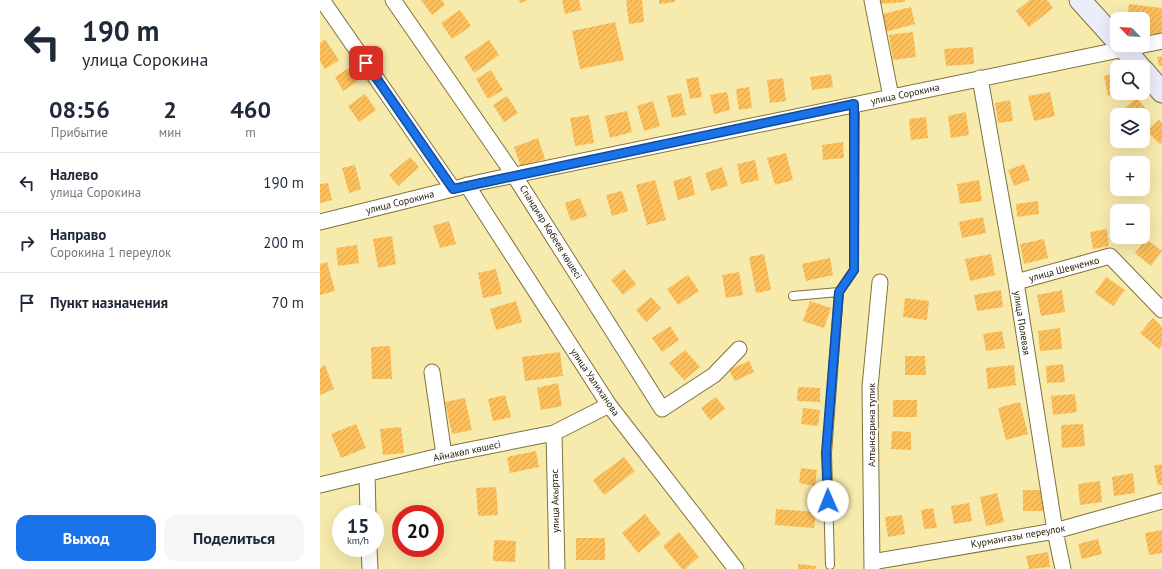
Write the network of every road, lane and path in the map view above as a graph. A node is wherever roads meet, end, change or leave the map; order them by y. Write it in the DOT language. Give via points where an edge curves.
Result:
graph roads {
  1 [pos="322,0"];
  2 [pos="393,0"];
  3 [pos="872,0"];
  4 [pos="1080,0"];
  5 [pos="1110,33"];
  6 [pos="1162,41"];
  7 [pos="1150,42"];
  8 [pos="1110,48"];
  9 [pos="1127,52"];
  10 [pos="1134,60"];
  11 [pos="980,78"];
  12 [pos="1150,78"];
  13 [pos="1162,92"];
  14 [pos="891,97"];
  15 [pos="854,104"];
  16 [pos="514,175"];
  17 [pos="460,187"];
  18 [pos="320,222"];
  19 [pos="880,282"];
  20 [pos="1016,282"];
  21 [pos="839,292"];
  22 [pos="793,296"];
  23 [pos="1162,310"];
  24 [pos="739,349"];
  25 [pos="432,372"];
  26 [pos="609,405"];
  27 [pos="554,432"];
  28 [pos="444,455"];
  29 [pos="367,474"];
  30 [pos="320,484"];
  31 [pos="1162,502"];
  32 [pos="368,505"];
  33 [pos="1055,531"];
  34 [pos="369,557"];
  35 [pos="830,564"];
  36 [pos="872,565"];
  37 [pos="370,569"];
  38 [pos="557,569"];
  39 [pos="736,569"];
  40 [pos="1063,569"];
  1 -- 17 [label="street, улица Уалиханова"];
  2 -- 16 [label="street, Спандияр Көбеев көшесі"];
  3 -- 14 [label="street"];
  4 -- 5 [label="street"];
  6 -- 7 [label="street, улица Сорокина"];
  8 -- 11 [label="street, улица Сорокина"];
  9 -- 10 [label="street"];
  11 -- 14 [label="street, улица Сорокина"];
  11 -- 20 [label="street, улица Полевая"];
  12 -- 13 [label="street"];
  14 -- 15 [label="street, улица Сорокина"];
  15 -- 16 [label="street, улица Сорокина"];
  15 -- 21 [label="lane" via="854,270"];
  16 -- 17 [label="street, улица Сорокина"];
  16 -- 24 [label="street, Спандияр Көбеев көшесі" via="662,409 714,375"];
  17 -- 18 [label="street, улица Сорокина"];
  17 -- 26 [label="street, улица Уалиханова"];
  19 -- 36 [label="street, Алтынсарина тупик" via="870,387"];
  20 -- 23 [label="street, улица Шевченко" via="1110,256"];
  20 -- 33 [label="street, улица Полевая"];
  21 -- 22 [label="lane"];
  21 -- 35 [label="lane" via="826,453"];
  25 -- 28 [label="street"];
  26 -- 27 [label="street, Айнакөл көшесі"];
  26 -- 39 [label="street, улица Уалиханова"];
  27 -- 28 [label="street, Айнакөл көшесі"];
  27 -- 38 [label="street, улица Акыртас"];
  28 -- 29 [label="street, Айнакөл көшесі"];
  29 -- 30 [label="street, Айнакөл көшесі"];
  29 -- 32 [label="street"];
  31 -- 33 [label="street, Курмангазы переулок"];
  33 -- 36 [label="street, Курмангазы переулок"];
  33 -- 40 [label="street, улица Полевая"];
  34 -- 37 [label="street"];
}
